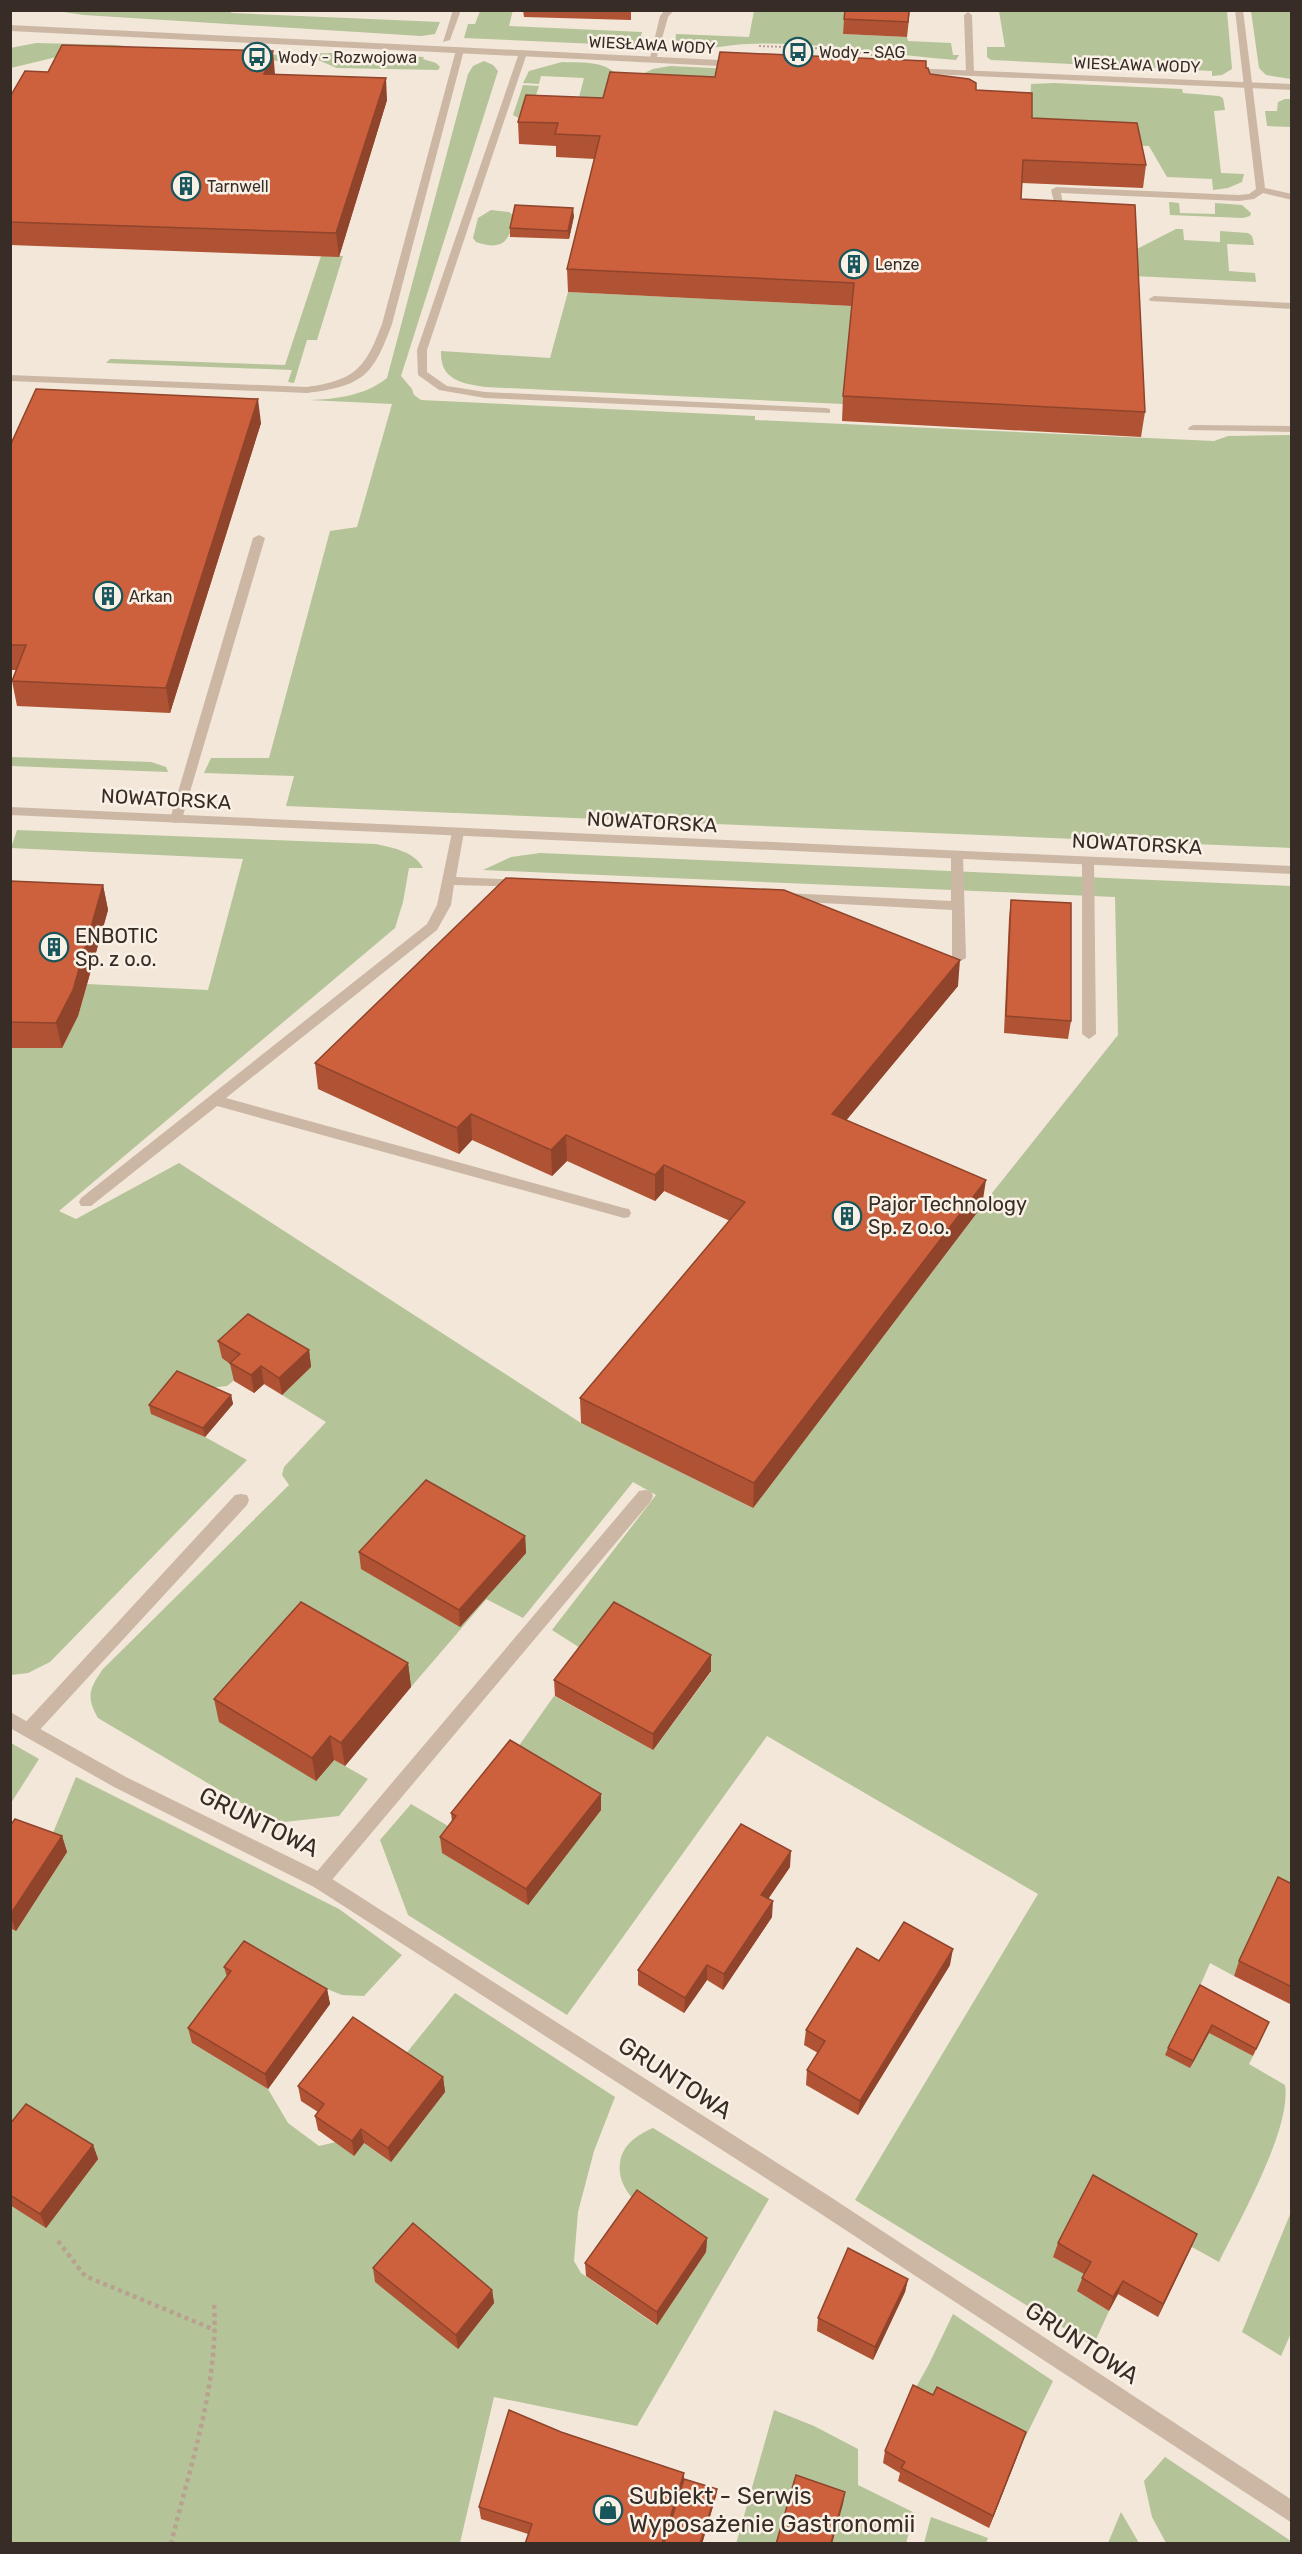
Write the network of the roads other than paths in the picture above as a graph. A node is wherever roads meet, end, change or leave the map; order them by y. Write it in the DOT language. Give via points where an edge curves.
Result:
graph roads {
  1 [pos="458,10"];
  2 [pos="670,10"];
  3 [pos="1239,10"];
  4 [pos="968,15"];
  5 [pos="10,28"];
  6 [pos="446,40"];
  7 [pos="460,50"];
  8 [pos="523,53"];
  9 [pos="652,60"];
  10 [pos="747,64"];
  11 [pos="899,70"];
  12 [pos="970,73"];
  13 [pos="1246,85"];
  14 [pos="1292,87"];
  15 [pos="1261,190"];
  16 [pos="1292,197"];
  17 [pos="1058,204"];
  18 [pos="1154,298"];
  19 [pos="1292,306"];
  20 [pos="10,378"];
  21 [pos="826,411"];
  22 [pos="1193,428"];
  23 [pos="1292,429"];
  24 [pos="260,538"];
  25 [pos="10,811"];
  26 [pos="176,819"];
  27 [pos="458,832"];
  28 [pos="957,855"];
  29 [pos="1088,861"];
  30 [pos="1292,870"];
  31 [pos="448,881"];
  32 [pos="531,885"];
  33 [pos="769,897"];
  34 [pos="958,906"];
  35 [pos="959,958"];
  36 [pos="1089,1034"];
  37 [pos="214,1100"];
  38 [pos="86,1202"];
  39 [pos="624,1213"];
  40 [pos="645,1496"];
  41 [pos="241,1500"];
  42 [pos="10,1719"];
  43 [pos="29,1730"];
  44 [pos="320,1881"];
  45 [pos="1292,2513"];
  1 -- 6 [label="street"];
  2 -- 9 [label="street" via="664,16"];
  3 -- 13 [label="street"];
  4 -- 12 [label="street"];
  5 -- 7 [label="street, WIESŁAWA WODY"];
  7 -- 8 [label="street, WIESŁAWA WODY"];
  7 -- 20 [label="street" via="387,324 375,357 365,371 350,381 307,390"];
  8 -- 9 [label="street, WIESŁAWA WODY"];
  8 -- 21 [label="street" via="422,350 422,373 432,384 448,390 484,395"];
  9 -- 10 [label="street, WIESŁAWA WODY"];
  11 -- 12 [label="street, WIESŁAWA WODY"];
  12 -- 13 [label="street, WIESŁAWA WODY"];
  13 -- 14 [label="street, WIESŁAWA WODY"];
  13 -- 15 [label="street"];
  15 -- 16 [label="street"];
  15 -- 17 [label="street" via="1251,197 1239,198 1056,190"];
  18 -- 19 [label="street"];
  22 -- 23 [label="street"];
  24 -- 26 [label="street"];
  25 -- 26 [label="street, NOWATORSKA"];
  26 -- 27 [label="street, NOWATORSKA"];
  27 -- 28 [label="street, NOWATORSKA"];
  27 -- 31 [label="street"];
  28 -- 29 [label="street, NOWATORSKA"];
  28 -- 34 [label="street"];
  29 -- 30 [label="street, NOWATORSKA"];
  29 -- 36 [label="street"];
  31 -- 32 [label="street"];
  31 -- 37 [label="street" via="444,904 432,927"];
  33 -- 34 [label="street"];
  34 -- 35 [label="street"];
  37 -- 38 [label="street"];
  37 -- 39 [label="street"];
  40 -- 44 [label="street"];
  41 -- 43 [label="street"];
  42 -- 43 [label="street, GRUNTOWA"];
  43 -- 44 [label="street, GRUNTOWA" via="120,1782"];
  44 -- 45 [label="street, GRUNTOWA" via="822,2203"];
}
